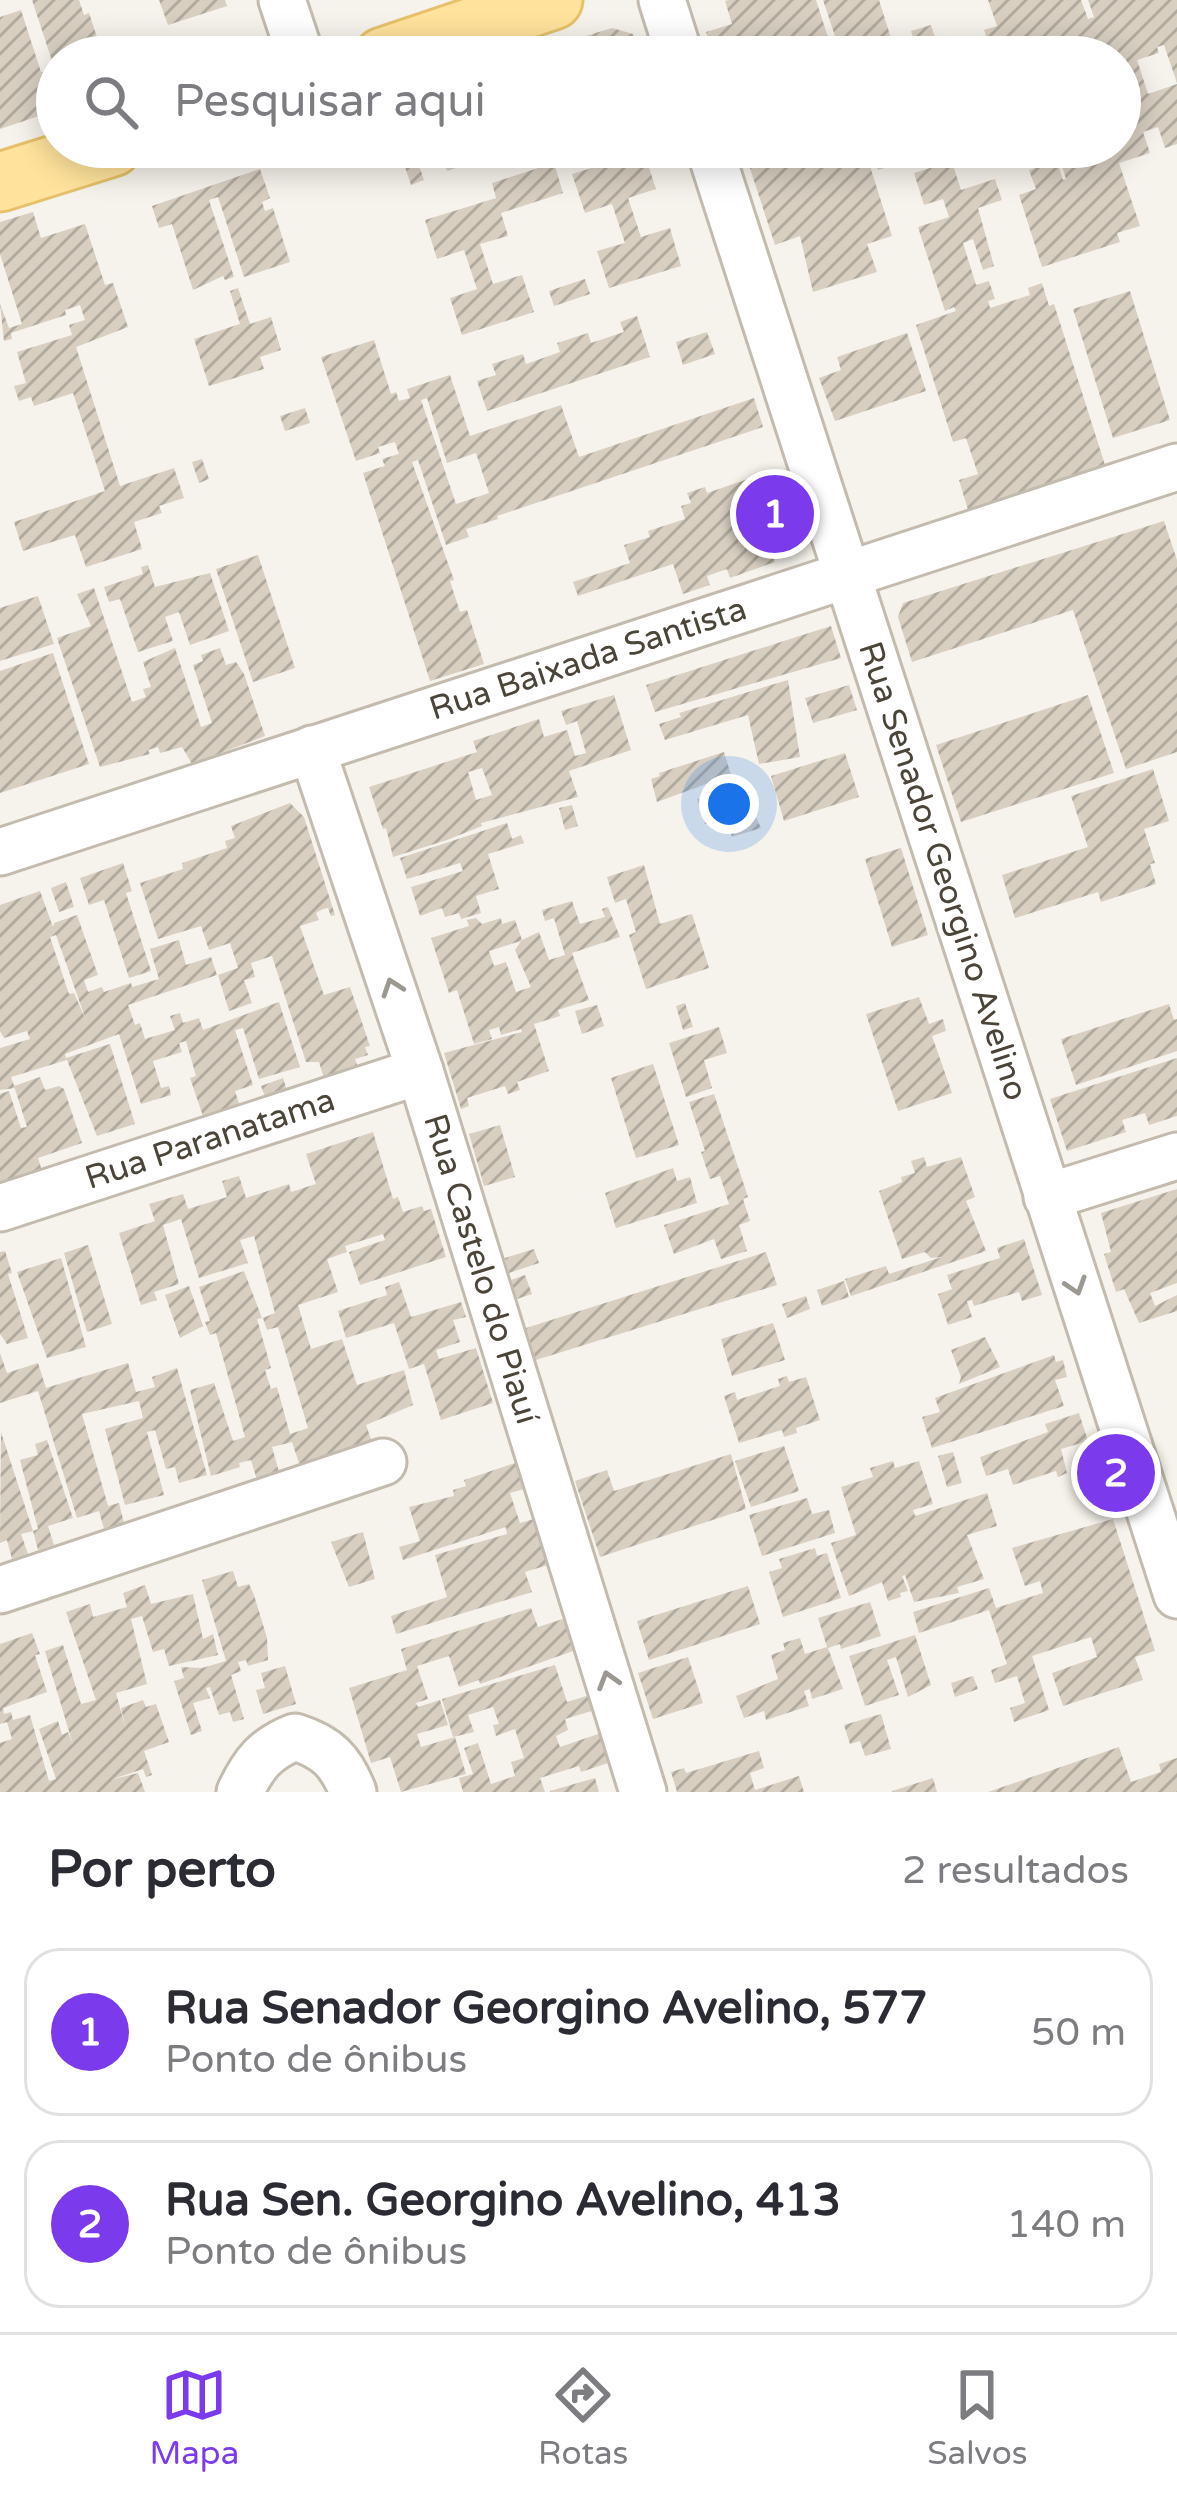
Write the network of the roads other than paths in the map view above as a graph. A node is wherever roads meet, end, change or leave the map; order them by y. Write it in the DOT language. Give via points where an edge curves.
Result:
graph roads {
  1 [pos="282,0"];
  2 [pos="554,0"];
  3 [pos="662,0"];
  4 [pos="484,11"];
  5 [pos="294,36"];
  6 [pos="429,36"];
  7 [pos="673,36"];
  8 [pos="45,168"];
  9 [pos="717,168"];
  10 [pos="0,182"];
  11 [pos="1177,467"];
  12 [pos="848,574"];
  13 [pos="312,749"];
  14 [pos="0,852"];
  15 [pos="420,1071"];
  16 [pos="1177,1156"];
  17 [pos="1047,1197"];
  18 [pos="0,1208"];
  19 [pos="383,1462"];
  20 [pos="0,1590"];
  21 [pos="1177,1595"];
  22 [pos="240,1792"];
  23 [pos="353,1792"];
  24 [pos="643,1792"];
  1 -- 5 [label="street"];
  2 -- 4 [label="main road"];
  3 -- 7 [label="street"];
  4 -- 6 [label="main road"];
  8 -- 10 [label="main road"];
  9 -- 12 [label="street, Rua Senador Georgino Avelino"];
  11 -- 12 [label="street, Rua Baixada Santista"];
  12 -- 13 [label="street, Rua Baixada Santista"];
  12 -- 17 [label="street, Rua Senador Georgino Avelino"];
  13 -- 14 [label="street, Rua Baixada Santista"];
  15 -- 13 [label="street, Rua Castelo do Piauí, one-way"];
  15 -- 18 [label="street, Rua Paranatama"];
  24 -- 15 [label="street, Rua Castelo do Piauí, one-way"];
  16 -- 17 [label="street"];
  17 -- 21 [label="street, Rua Senador Georgino Avelino, one-way"];
  19 -- 20 [label="street"];
  22 -- 23 [label="street" via="254,1764 295,1737 342,1764"];
}
